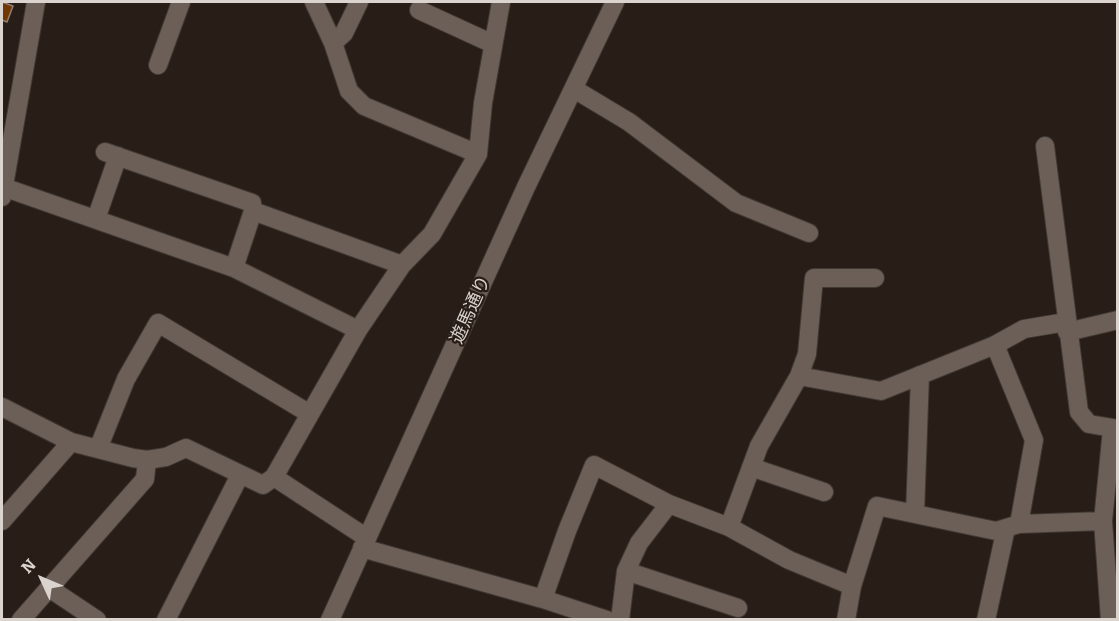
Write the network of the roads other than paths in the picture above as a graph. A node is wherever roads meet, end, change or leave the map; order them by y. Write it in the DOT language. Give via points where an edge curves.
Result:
graph roads {
  1 [pos="36,2"];
  2 [pos="181,2"];
  3 [pos="314,2"];
  4 [pos="359,2"];
  5 [pos="501,2"];
  6 [pos="615,2"];
  7 [pos="419,10"];
  8 [pos="333,43"];
  9 [pos="494,44"];
  10 [pos="158,65"];
  11 [pos="574,89"];
  12 [pos="1045,146"];
  13 [pos="478,154"];
  14 [pos="2,192"];
  15 [pos="253,211"];
  16 [pos="96,219"];
  17 [pos="809,233"];
  18 [pos="402,265"];
  19 [pos="234,268"];
  20 [pos="875,278"];
  21 [pos="1118,320"];
  22 [pos="1067,327"];
  23 [pos="358,330"];
  24 [pos="995,345"];
  25 [pos="920,375"];
  26 [pos="799,376"];
  27 [pos="2,407"];
  28 [pos="310,414"];
  29 [pos="1115,429"];
  30 [pos="71,442"];
  31 [pos="98,449"];
  32 [pos="147,460"];
  33 [pos="751,467"];
  34 [pos="240,475"];
  35 [pos="274,477"];
  36 [pos="824,492"];
  37 [pos="669,504"];
  38 [pos="915,514"];
  39 [pos="2,521"];
  40 [pos="1102,521"];
  41 [pos="1012,526"];
  42 [pos="729,527"];
  43 [pos="365,543"];
  44 [pos="626,571"];
  45 [pos="852,586"];
  46 [pos="49,588"];
  47 [pos="543,599"];
  48 [pos="738,608"];
  49 [pos="21,620"];
  50 [pos="97,620"];
  51 [pos="165,620"];
  52 [pos="330,620"];
  53 [pos="607,620"];
  54 [pos="620,620"];
  55 [pos="846,620"];
  56 [pos="986,620"];
  57 [pos="1110,620"];
  1 -- 14 [label="street"];
  2 -- 10 [label="street"];
  3 -- 8 [label="street"];
  4 -- 8 [label="street" via="344,33"];
  5 -- 9 [label="street"];
  6 -- 11 [label="street, 遊馬通り"];
  7 -- 9 [label="street"];
  8 -- 13 [label="street" via="349,91 364,106"];
  9 -- 13 [label="street"];
  11 -- 17 [label="street" via="629,122 736,203"];
  11 -- 43 [label="street, 遊馬通り"];
  12 -- 22 [label="street"];
  13 -- 18 [label="street" via="432,234"];
  14 -- 16 [label="street"];
  15 -- 16 [label="street" via="252,203 112,154"];
  15 -- 18 [label="street"];
  15 -- 19 [label="street"];
  16 -- 19 [label="street"];
  18 -- 23 [label="street"];
  19 -- 23 [label="street"];
  20 -- 26 [label="street" via="814,278 807,354"];
  21 -- 22 [label="street"];
  22 -- 24 [label="street" via="1024,329"];
  22 -- 29 [label="street" via="1079,412 1089,424"];
  23 -- 28 [label="street"];
  24 -- 25 [label="street"];
  24 -- 41 [label="street" via="1034,440"];
  25 -- 26 [label="street" via="881,390"];
  25 -- 38 [label="street"];
  26 -- 33 [label="street"];
  27 -- 30 [label="street"];
  28 -- 31 [label="street" via="158,323 126,379"];
  28 -- 35 [label="street"];
  29 -- 40 [label="street"];
  30 -- 31 [label="street"];
  30 -- 39 [label="street"];
  31 -- 32 [label="street"];
  32 -- 34 [label="street" via="186,448"];
  32 -- 46 [label="street" via="145,479"];
  33 -- 36 [label="street"];
  33 -- 42 [label="street"];
  34 -- 35 [label="street" via="263,485"];
  34 -- 51 [label="street"];
  35 -- 43 [label="street"];
  37 -- 42 [label="street"];
  37 -- 44 [label="street" via="639,543"];
  37 -- 47 [label="street" via="594,465"];
  38 -- 41 [label="street" via="996,531"];
  38 -- 45 [label="street" via="877,506"];
  40 -- 41 [label="street"];
  40 -- 57 [label="street"];
  41 -- 56 [label="street"];
  42 -- 45 [label="street" via="789,560"];
  43 -- 47 [label="street"];
  43 -- 52 [label="street, 遊馬通り"];
  44 -- 48 [label="street"];
  44 -- 54 [label="street"];
  45 -- 55 [label="street"];
  46 -- 49 [label="street"];
  46 -- 50 [label="street"];
  47 -- 53 [label="street"];
}
